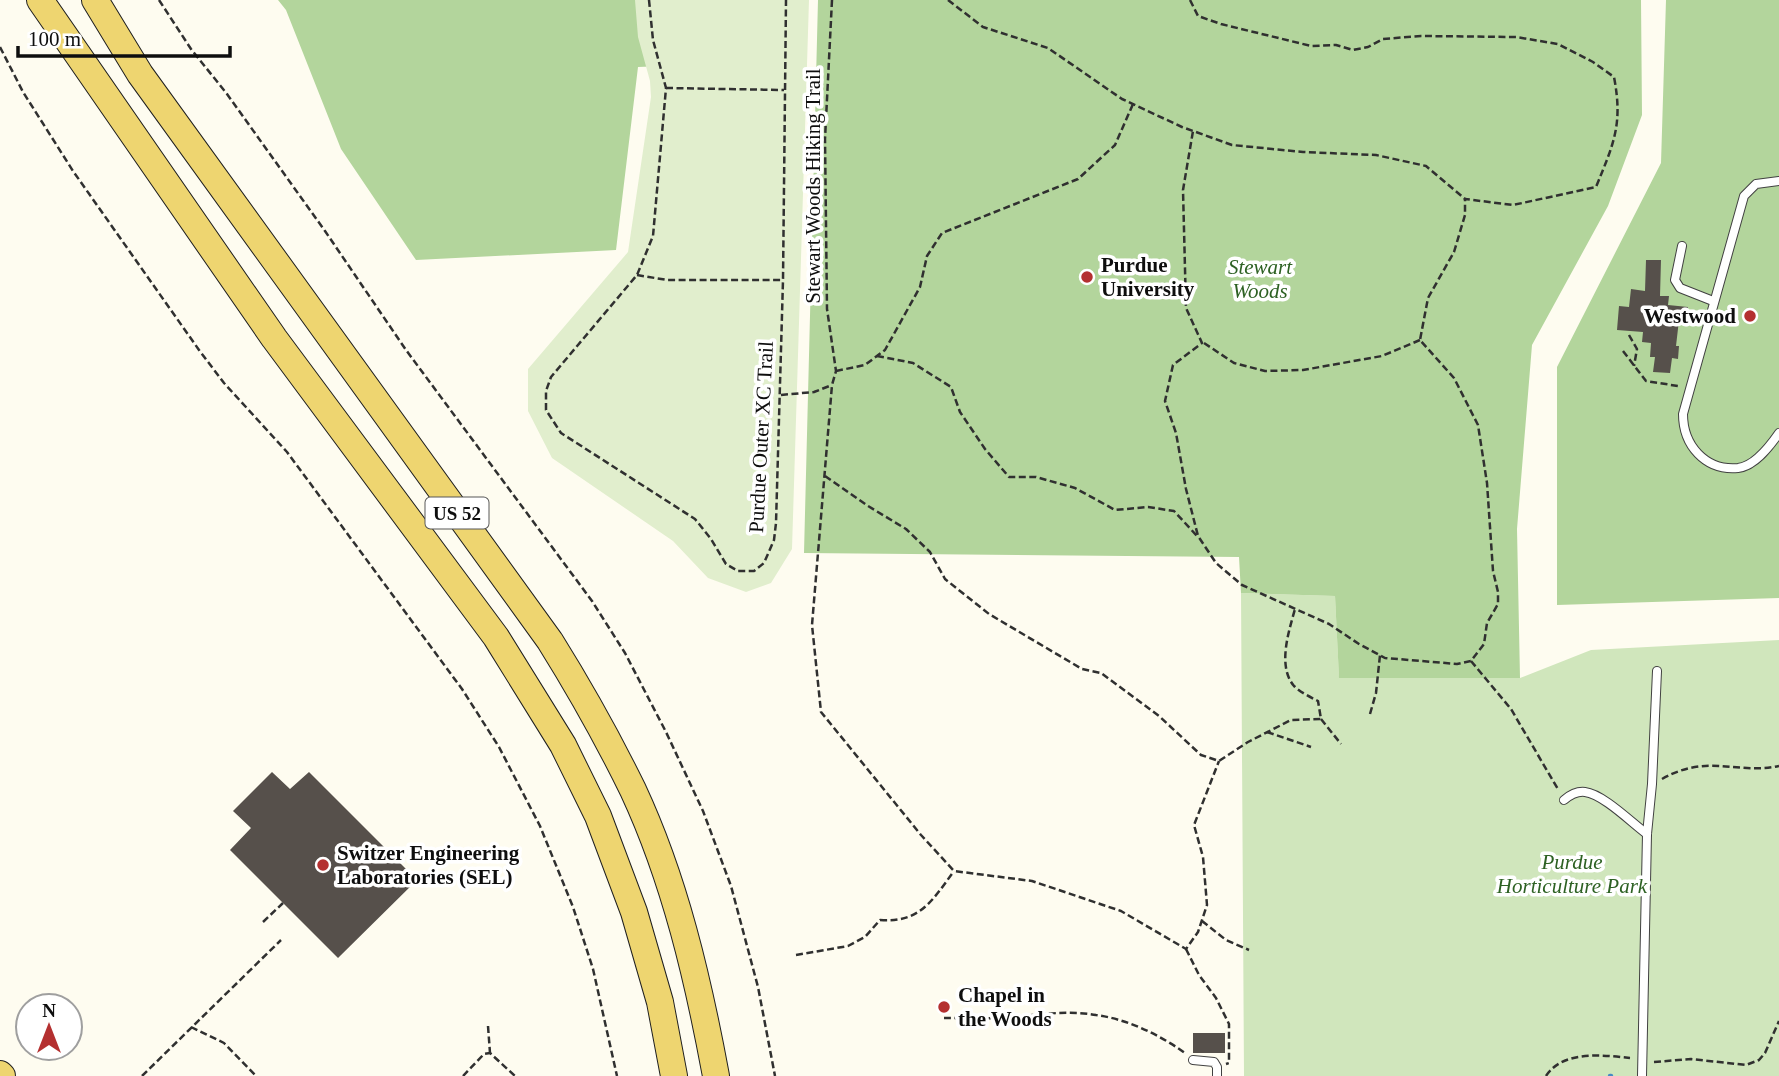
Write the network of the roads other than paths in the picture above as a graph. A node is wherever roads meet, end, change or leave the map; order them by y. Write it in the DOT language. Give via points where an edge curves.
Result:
graph roads {
  1 [pos="40,0"];
  2 [pos="94,0"];
  3 [pos="1779,181"];
  4 [pos="1682,246"];
  5 [pos="1713,301"];
  6 [pos="1779,433"];
  7 [pos="1657,671"];
  8 [pos="1564,800"];
  9 [pos="1647,834"];
  10 [pos="1193,1060"];
  11 [pos="1217,1072"];
  12 [pos="674,1076"];
  13 [pos="716,1076"];
  14 [pos="1642,1076"];
  1 -- 12 [label="main road, US 52" via="274,338 496,637 563,745 598,816 634,912 660,1002"];
  2 -- 13 [label="main road, US 52" via="140,75 550,641 578,687 634,792 667,878 692,961"];
  3 -- 5 [label="lane" via="1756,184 1744,196"];
  4 -- 5 [label="lane" via="1675,280 1680,288"];
  5 -- 6 [label="lane" via="1683,414 1689,444 1704,461 1740,468 1767,452"];
  7 -- 9 [label="lane"];
  8 -- 9 [label="lane" via="1585,792 1599,797"];
  9 -- 14 [label="lane"];
  10 -- 11 [label="lane" via="1214,1062"];
}
